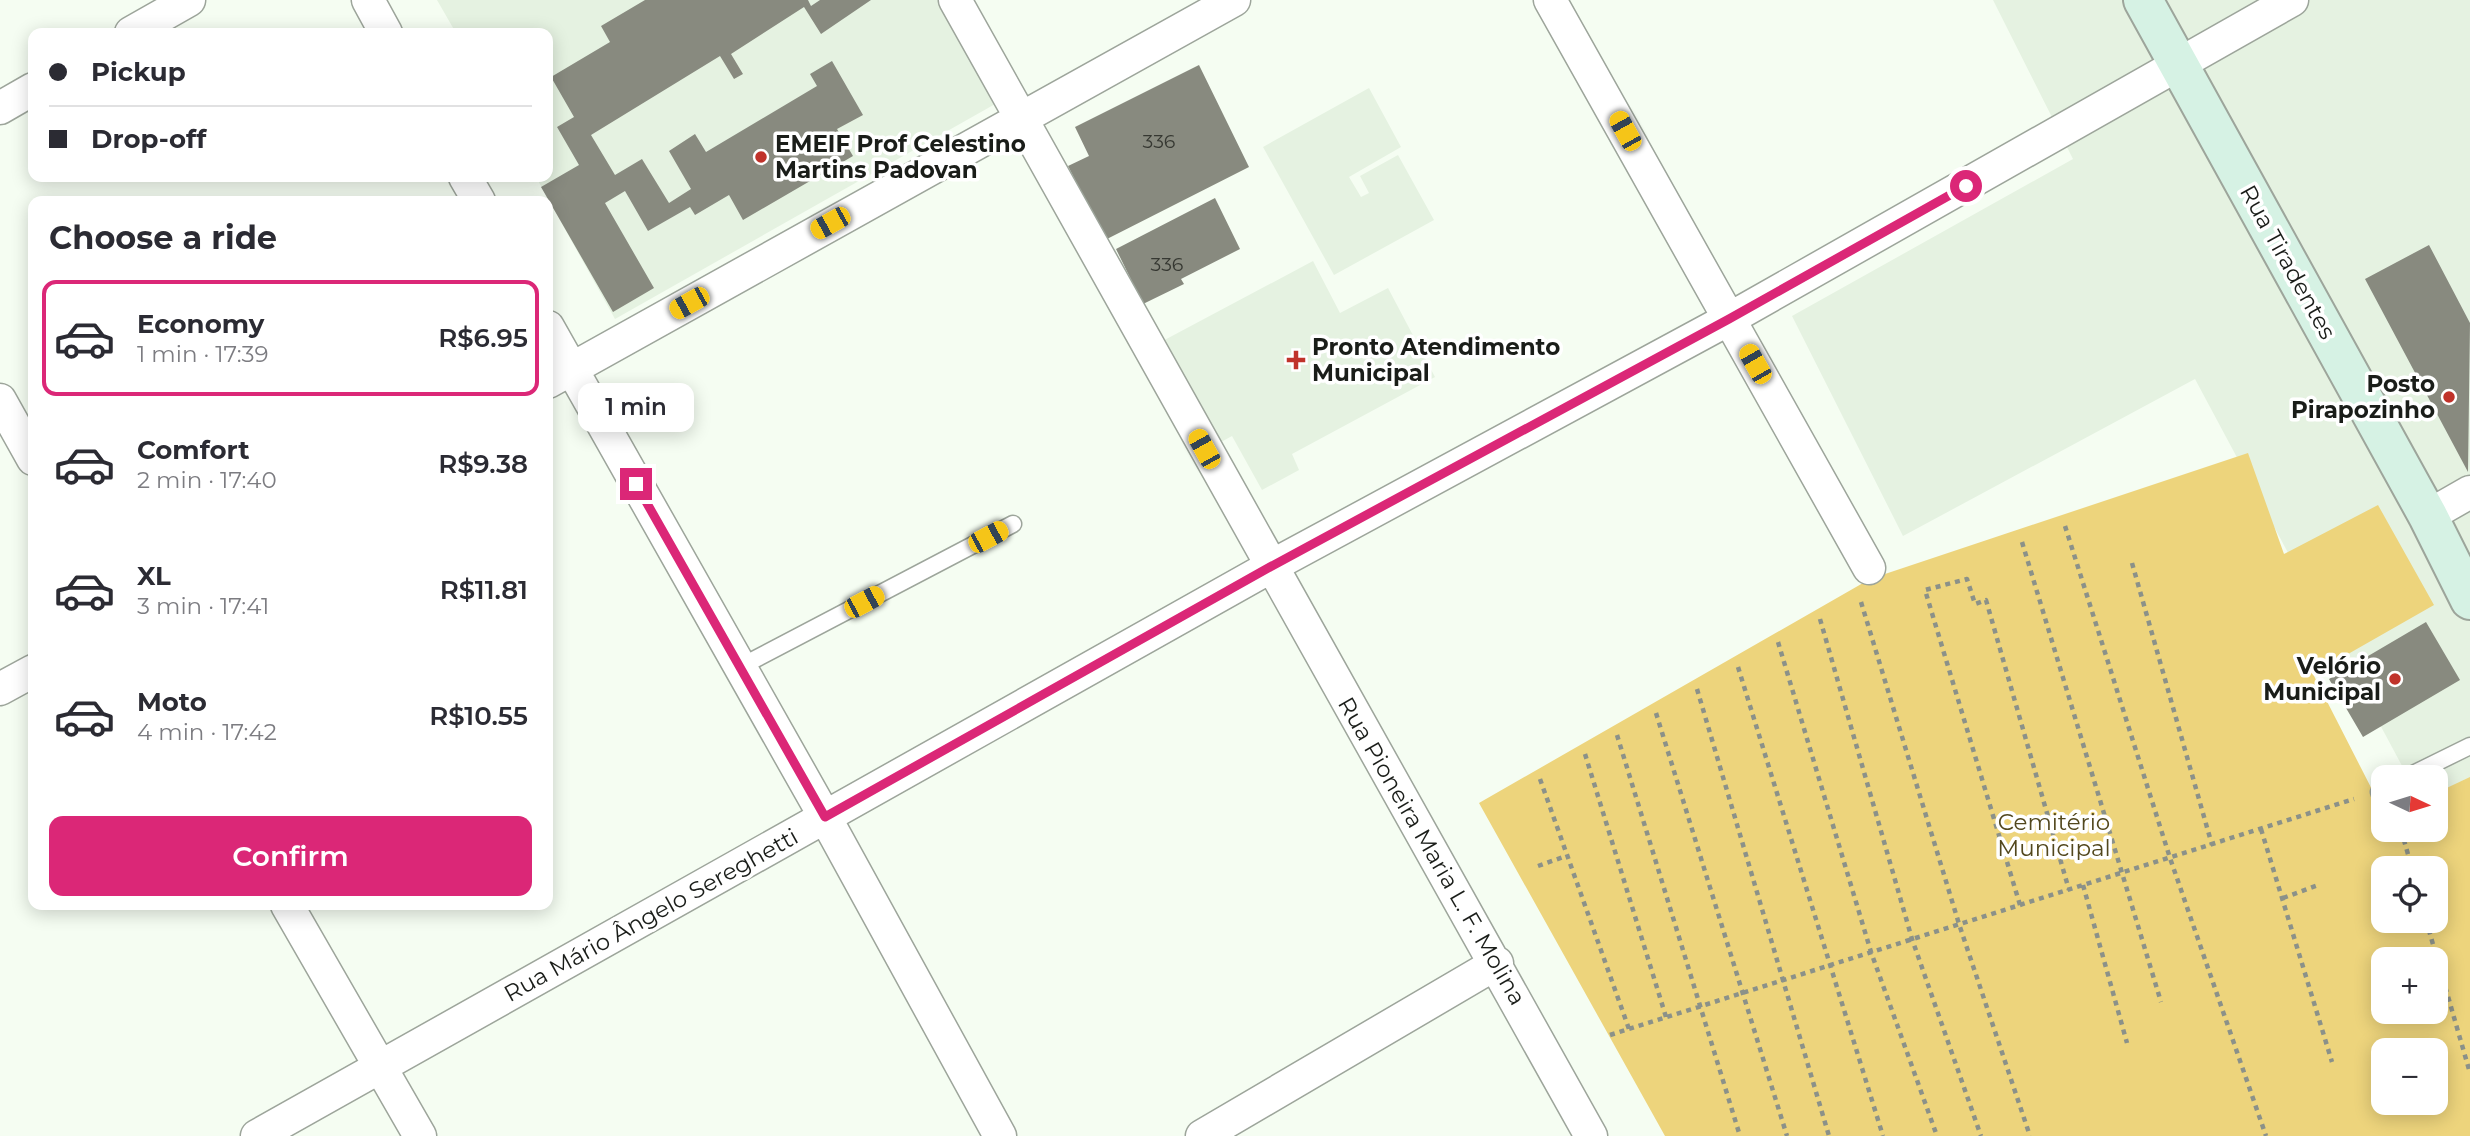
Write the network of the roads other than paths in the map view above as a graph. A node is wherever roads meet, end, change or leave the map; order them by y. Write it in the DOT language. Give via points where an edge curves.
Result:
graph roads {
  1 [pos="189,0"];
  2 [pos="368,0"];
  3 [pos="955,0"];
  4 [pos="1234,0"];
  5 [pos="1550,0"];
  6 [pos="2143,0"];
  7 [pos="2292,0"];
  8 [pos="140,28"];
  9 [pos="383,28"];
  10 [pos="2179,66"];
  11 [pos="28,92"];
  12 [pos="0,108"];
  13 [pos="1018,117"];
  14 [pos="1729,319"];
  15 [pos="553,349"];
  16 [pos="559,375"];
  17 [pos="0,400"];
  18 [pos="28,450"];
  19 [pos="2470,492"];
  20 [pos="2428,516"];
  21 [pos="1013,524"];
  22 [pos="1270,567"];
  23 [pos="1864,581"];
  24 [pos="2470,600"];
  25 [pos="740,667"];
  26 [pos="28,673"];
  27 [pos="0,689"];
  28 [pos="2470,746"];
  29 [pos="2431,765"];
  30 [pos="825,817"];
  31 [pos="290,910"];
  32 [pos="1497,963"];
  33 [pos="381,1067"];
  34 [pos="257,1136"];
  35 [pos="419,1136"];
  36 [pos="1000,1136"];
  37 [pos="1202,1136"];
  38 [pos="1591,1136"];
  1 -- 8 [label="street"];
  2 -- 9 [label="street"];
  3 -- 13 [label="street, Rua Pioneira Maria L. F. Molina"];
  4 -- 13 [label="street"];
  5 -- 14 [label="street"];
  6 -- 10 [label="main road, Rua Tiradentes"];
  7 -- 10 [label="street, Rua Mário Ângelo Sereghetti"];
  10 -- 14 [label="street, Rua Mário Ângelo Sereghetti"];
  10 -- 20 [label="main road, Rua Tiradentes"];
  11 -- 12 [label="street"];
  13 -- 16 [label="street"];
  13 -- 22 [label="street, Rua Pioneira Maria L. F. Molina"];
  14 -- 22 [label="street, Rua Mário Ângelo Sereghetti"];
  14 -- 23 [label="street"];
  15 -- 16 [label="street"];
  16 -- 25 [label="street"];
  17 -- 18 [label="street"];
  19 -- 20 [label="street"];
  20 -- 24 [label="main road, Rua Tiradentes"];
  21 -- 25 [label="lane"];
  22 -- 30 [label="street, Rua Mário Ângelo Sereghetti"];
  22 -- 32 [label="street, Rua Pioneira Maria L. F. Molina"];
  25 -- 30 [label="street"];
  26 -- 27 [label="street"];
  28 -- 29 [label="lane"];
  30 -- 33 [label="street, Rua Mário Ângelo Sereghetti"];
  30 -- 36 [label="street"];
  31 -- 33 [label="street"];
  32 -- 37 [label="street"];
  32 -- 38 [label="street, Rua Pioneira Maria L. F. Molina"];
  33 -- 34 [label="street, Rua Mário Ângelo Sereghetti"];
  33 -- 35 [label="street"];
}
